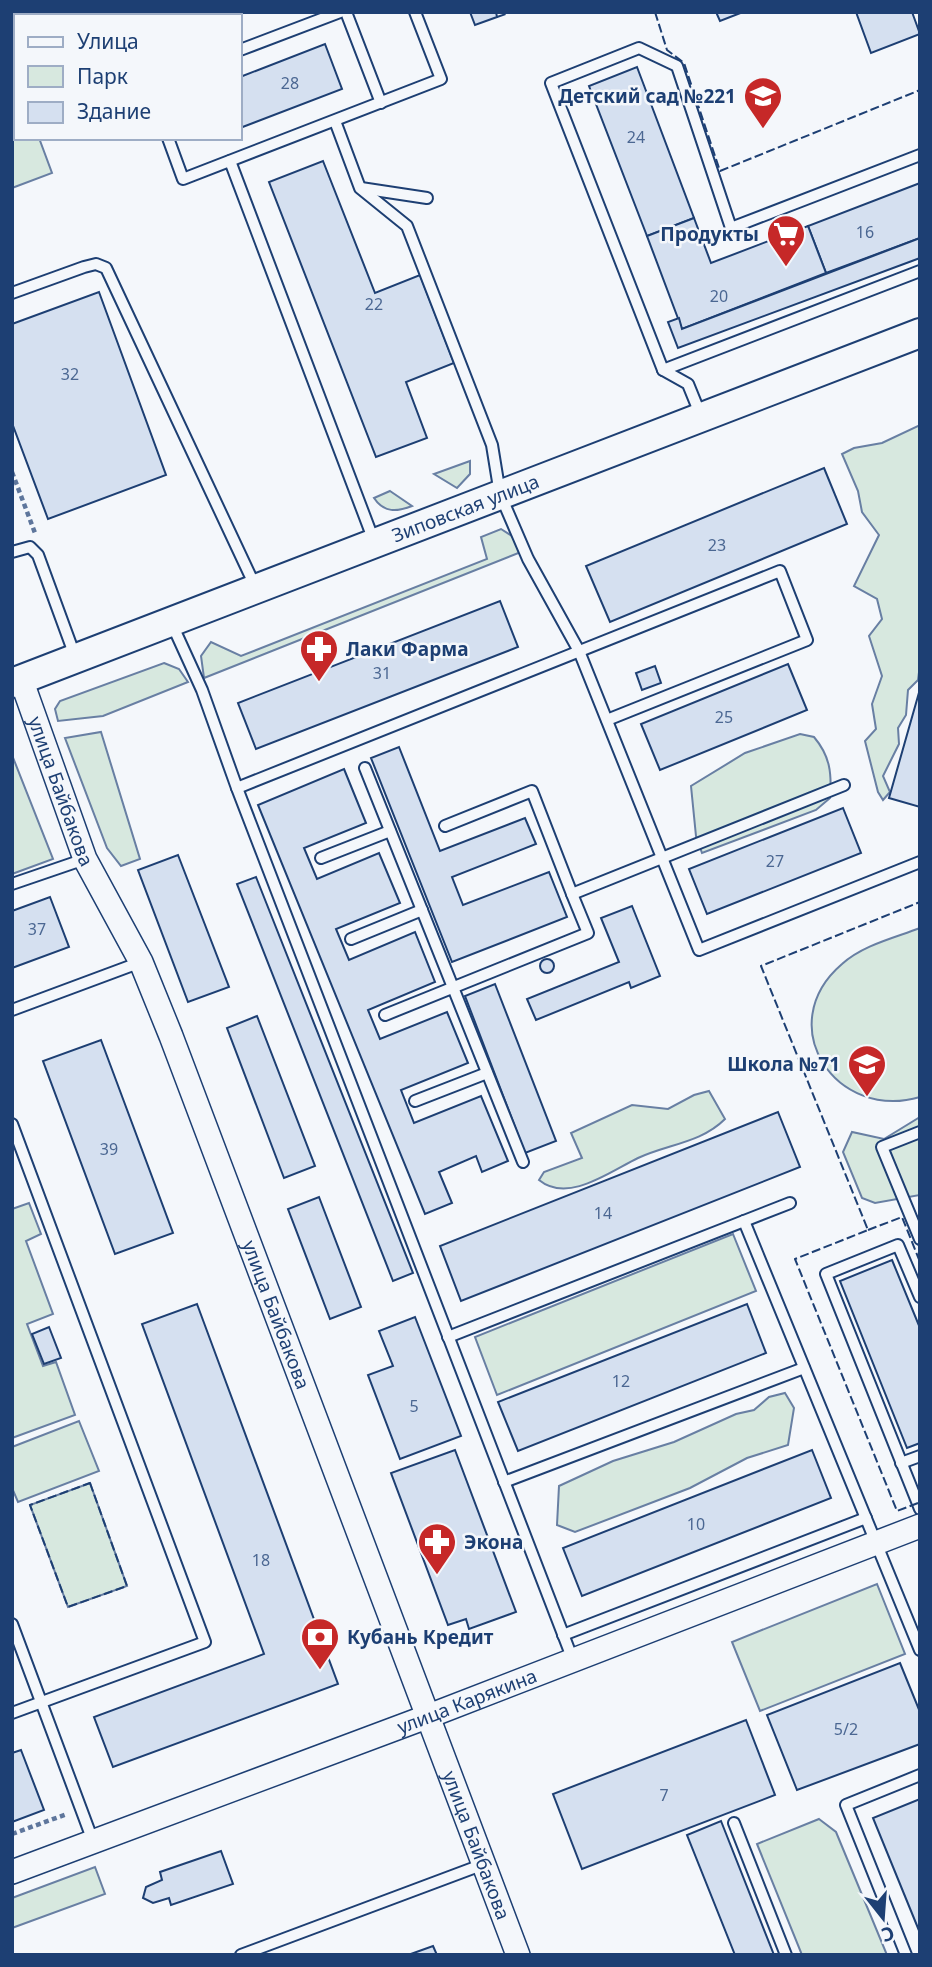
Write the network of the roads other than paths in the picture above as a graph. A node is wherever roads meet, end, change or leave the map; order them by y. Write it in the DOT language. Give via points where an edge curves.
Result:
graph roads {
  1 [pos="340,12"];
  2 [pos="346,12"];
  3 [pos="415,12"];
  4 [pos="242,49"];
  5 [pos="381,103"];
  6 [pos="335,121"];
  7 [pos="169,140"];
  8 [pos="920,155"];
  9 [pos="230,161"];
  10 [pos="360,188"];
  11 [pos="427,198"];
  12 [pos="920,271"];
  13 [pos="12,293"];
  14 [pos="920,333"];
  15 [pos="663,370"];
  16 [pos="701,416"];
  17 [pos="500,494"];
  18 [pos="374,542"];
  19 [pos="12,552"];
  20 [pos="256,588"];
  21 [pos="171,622"];
  22 [pos="579,651"];
  23 [pos="76,659"];
  24 [pos="17,681"];
  25 [pos="607,720"];
  26 [pos="365,768"];
  27 [pos="844,785"];
  28 [pos="237,788"];
  29 [pos="444,826"];
  30 [pos="390,831"];
  31 [pos="321,858"];
  32 [pos="662,858"];
  33 [pos="85,859"];
  34 [pos="920,862"];
  35 [pos="12,884"];
  36 [pos="572,894"];
  37 [pos="422,911"];
  38 [pos="351,939"];
  39 [pos="141,962"];
  40 [pos="453,988"];
  41 [pos="12,1010"];
  42 [pos="385,1015"];
  43 [pos="487,1073"];
  44 [pos="415,1101"];
  45 [pos="12,1124"];
  46 [pos="920,1132"];
  47 [pos="523,1162"];
  48 [pos="790,1203"];
  49 [pos="744,1221"];
  50 [pos="920,1239"];
  51 [pos="920,1297"];
  52 [pos="448,1337"];
  53 [pos="804,1368"];
  54 [pos="920,1456"];
  55 [pos="901,1464"];
  56 [pos="504,1482"];
  57 [pos="920,1510"];
  58 [pos="866,1518"];
  59 [pos="920,1526"];
  60 [pos="876,1543"];
  61 [pos="12,1624"];
  62 [pos="916,1631"];
  63 [pos="563,1635"];
  64 [pos="15,1641"];
  65 [pos="920,1650"];
  66 [pos="573,1660"];
  67 [pos="41,1702"];
  68 [pos="12,1713"];
  69 [pos="429,1716"];
  70 [pos="920,1775"];
  71 [pos="734,1823"];
  72 [pos="93,1842"];
  73 [pos="484,1864"];
  74 [pos="12,1872"];
  75 [pos="241,1955"];
  76 [pos="518,1955"];
  77 [pos="786,1955"];
  78 [pos="906,1955"];
  1 -- 4 [label="lane"];
  2 -- 5 [label="lane"];
  3 -- 5 [label="lane" via="442,79"];
  5 -- 6 [label="lane"];
  6 -- 9 [label="lane"];
  6 -- 10 [label="lane"];
  7 -- 9 [label="lane" via="183,179"];
  8 -- 15 [label="lane" via="731,228 677,65 639,48 551,83"];
  9 -- 18 [label="lane"];
  10 -- 11 [label="lane"];
  10 -- 17 [label="lane" via="407,226 492,445"];
  12 -- 15 [label="lane"];
  13 -- 20 [label="lane" via="84,267 96,264 106,268"];
  14 -- 16 [label="street, Зиповская улица"];
  15 -- 16 [label="lane" via="688,384"];
  16 -- 17 [label="street, Зиповская улица"];
  17 -- 18 [label="street, Зиповская улица"];
  17 -- 22 [label="lane" via="528,559"];
  18 -- 20 [label="street, Зиповская улица"];
  19 -- 23 [label="lane" via="30,547 35,551"];
  20 -- 21 [label="street, Зиповская улица"];
  21 -- 23 [label="street, Зиповская улица"];
  21 -- 28 [label="lane" via="202,690"];
  22 -- 25 [label="lane"];
  22 -- 25 [label="lane" via="780,571 807,640"];
  22 -- 28 [label="lane"];
  23 -- 24 [label="street, Зиповская улица"];
  24 -- 33 [label="street, улица Байбакова"];
  25 -- 32 [label="lane"];
  26 -- 30 [label="lane"];
  27 -- 32 [label="lane"];
  28 -- 52 [label="lane"];
  29 -- 36 [label="lane" via="532,791"];
  30 -- 31 [label="lane"];
  30 -- 37 [label="lane"];
  32 -- 34 [label="lane" via="699,950"];
  32 -- 36 [label="lane"];
  33 -- 35 [label="lane"];
  33 -- 39 [label="street, улица Байбакова"];
  36 -- 40 [label="lane" via="588,933"];
  37 -- 38 [label="lane"];
  37 -- 40 [label="lane"];
  39 -- 41 [label="lane"];
  39 -- 69 [label="street, улица Байбакова"];
  40 -- 42 [label="lane"];
  40 -- 43 [label="lane"];
  43 -- 44 [label="lane"];
  43 -- 47 [label="lane"];
  45 -- 67 [label="lane" via="205,1642"];
  46 -- 50 [label="lane" via="882,1147"];
  48 -- 49 [label="lane"];
  49 -- 52 [label="lane"];
  49 -- 53 [label="lane"];
  51 -- 55 [label="lane" via="898,1245 826,1274"];
  52 -- 56 [label="lane"];
  53 -- 56 [label="lane"];
  53 -- 58 [label="lane"];
  54 -- 55 [label="lane"];
  55 -- 57 [label="lane"];
  56 -- 63 [label="lane"];
  58 -- 60 [label="lane"];
  58 -- 63 [label="lane"];
  59 -- 60 [label="street, улица Карякина"];
  60 -- 62 [label="lane"];
  60 -- 66 [label="street, улица Карякина"];
  61 -- 64 [label="lane"];
  62 -- 65 [label="lane"];
  63 -- 66 [label="lane"];
  64 -- 67 [label="lane"];
  66 -- 69 [label="street, улица Карякина"];
  67 -- 68 [label="lane"];
  67 -- 72 [label="lane"];
  69 -- 72 [label="street, улица Карякина"];
  69 -- 73 [label="street, улица Байбакова"];
  70 -- 78 [label="lane" via="846,1805"];
  71 -- 77 [label="lane"];
  72 -- 74 [label="street, улица Карякина"];
  73 -- 75 [label="lane"];
  73 -- 76 [label="street, улица Байбакова"];
}
